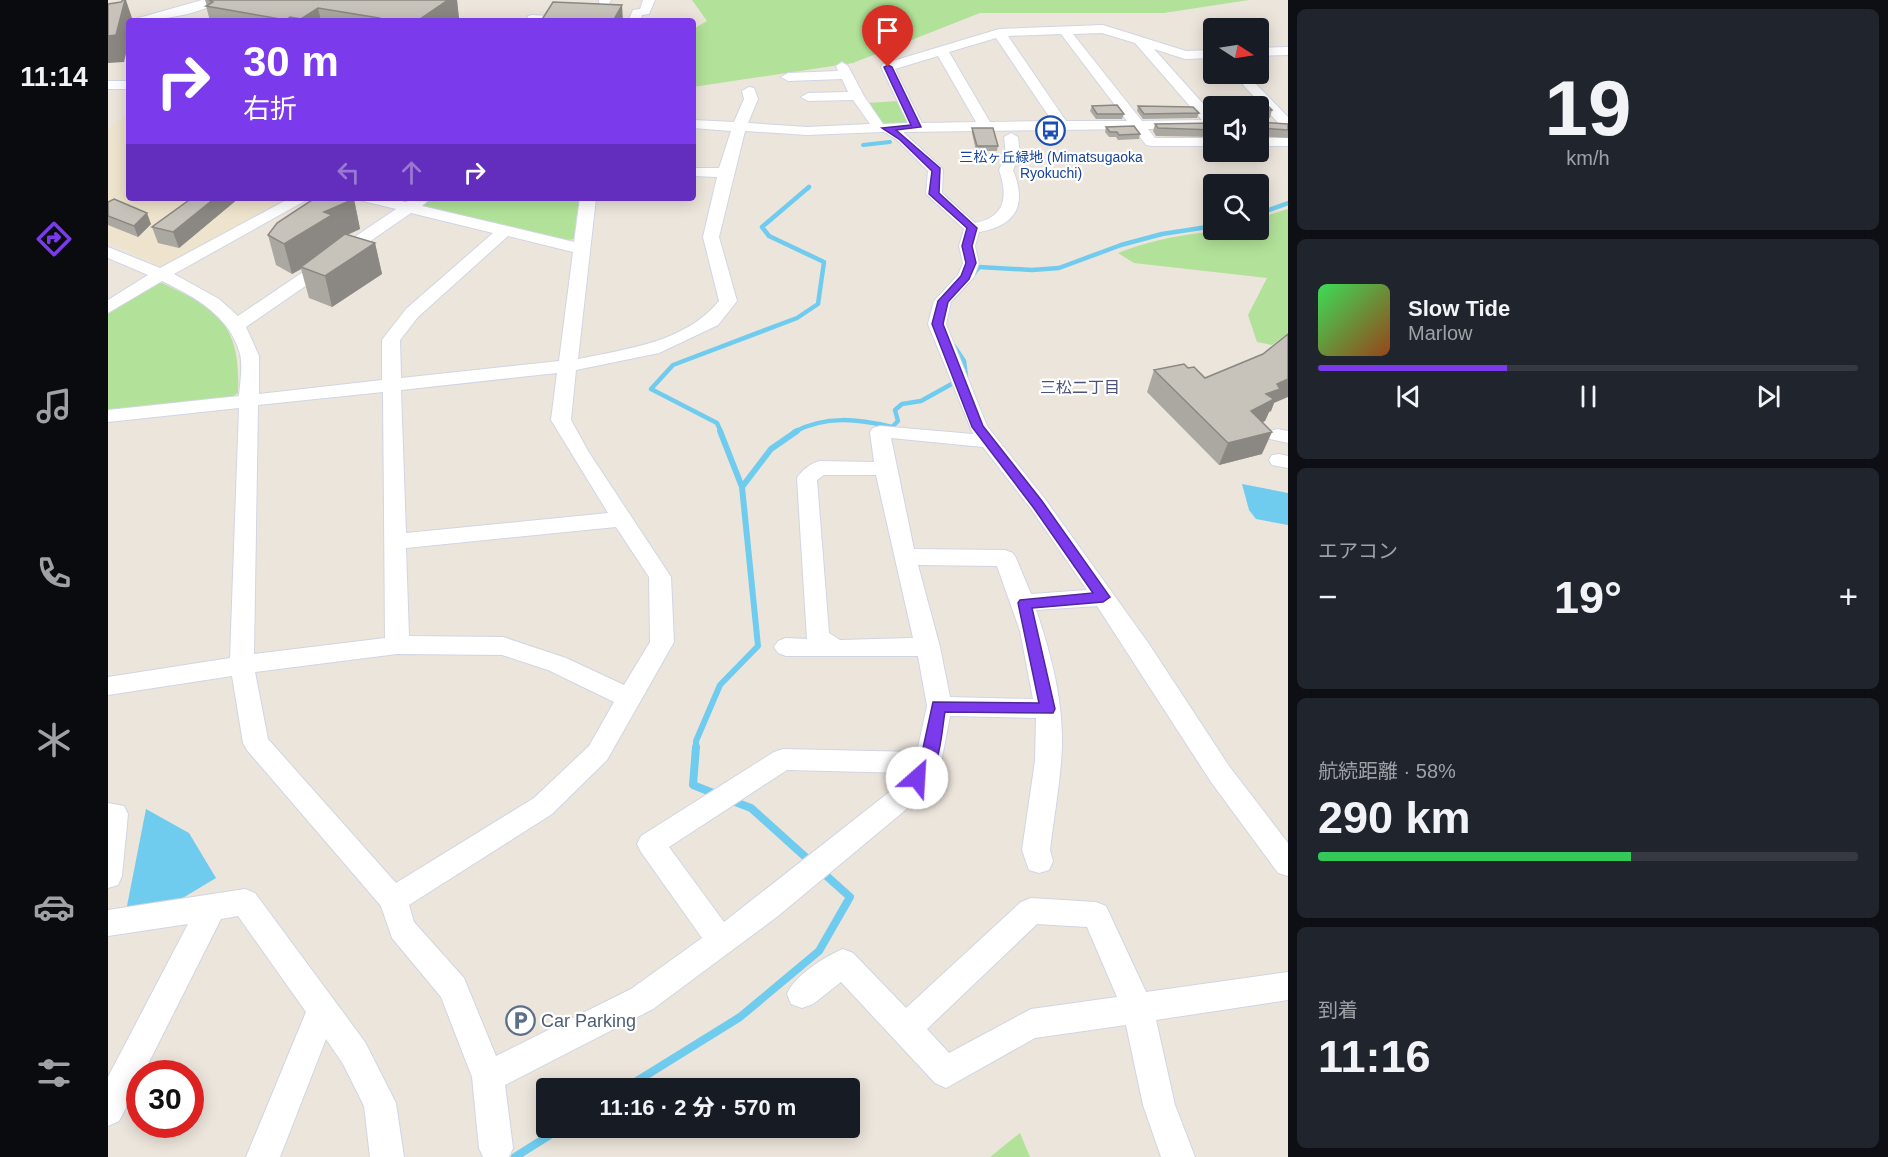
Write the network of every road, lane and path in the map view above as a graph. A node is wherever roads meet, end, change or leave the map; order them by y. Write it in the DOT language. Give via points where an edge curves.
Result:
graph roads {
  1 [pos="214,0"];
  2 [pos="649,0"];
  3 [pos="143,18"];
  4 [pos="635,18"];
  5 [pos="1064,30"];
  6 [pos="999,33"];
  7 [pos="1139,40"];
  8 [pos="942,51"];
  9 [pos="1288,51"];
  10 [pos="1269,52"];
  11 [pos="1203,54"];
  12 [pos="788,77"];
  13 [pos="1249,84"];
  14 [pos="108,85"];
  15 [pos="126,85"];
  16 [pos="749,91"];
  17 [pos="857,96"];
  18 [pos="808,97"];
  19 [pos="1203,113"];
  20 [pos="696,123"];
  21 [pos="1203,124"];
  22 [pos="1269,124"];
  23 [pos="1287,124"];
  24 [pos="1138,125"];
  25 [pos="1062,126"];
  26 [pos="739,127"];
  27 [pos="917,127"];
  28 [pos="986,127"];
  29 [pos="883,128"];
  30 [pos="1011,137"];
  31 [pos="1203,142"];
  32 [pos="1269,142"];
  33 [pos="1288,142"];
  34 [pos="696,172"];
  35 [pos="725,174"];
  36 [pos="296,201"];
  37 [pos="397,201"];
  38 [pos="588,201"];
  39 [pos="416,203"];
  40 [pos="972,228"];
  41 [pos="504,231"];
  42 [pos="582,249"];
  43 [pos="108,252"];
  44 [pos="162,274"];
  45 [pos="108,308"];
  46 [pos="236,326"];
  47 [pos="568,366"];
  48 [pos="393,385"];
  49 [pos="250,400"];
  50 [pos="108,416"];
  51 [pos="988,440"];
  52 [pos="883,460"];
  53 [pos="622,519"];
  54 [pos="395,542"];
  55 [pos="905,557"];
  56 [pos="1103,597"];
  57 [pos="1024,603"];
  58 [pos="397,645"];
  59 [pos="786,646"];
  60 [pos="928,647"];
  61 [pos="836,649"];
  62 [pos="242,665"];
  63 [pos="108,686"];
  64 [pos="628,698"];
  65 [pos="939,706"];
  66 [pos="1048,709"];
  67 [pos="928,764"];
  68 [pos="108,814"];
  69 [pos="1039,861"];
  70 [pos="1288,864"];
  71 [pos="108,876"];
  72 [pos="393,900"];
  73 [pos="211,909"];
  74 [pos="108,923"];
  75 [pos="722,941"];
  76 [pos="1288,986"];
  77 [pos="802,994"];
  78 [pos="322,1007"];
  79 [pos="1138,1010"];
  80 [pos="905,1029"];
  81 [pos="488,1077"];
  82 [pos="108,1110"];
  83 [pos="496,1148"];
  84 [pos="263,1157"];
  85 [pos="387,1157"];
  86 [pos="1178,1157"];
  1 -- 3 [label="street"];
  2 -- 4 [label="street" via="645,11"];
  5 -- 6 [label="street"];
  5 -- 7 [label="street" via="1103,29"];
  5 -- 24 [label="street"];
  6 -- 8 [label="street"];
  6 -- 25 [label="street"];
  7 -- 11 [label="street" via="1185,55"];
  7 -- 19 [label="street"];
  8 -- 27 [label="street" via="888,67"];
  8 -- 28 [label="street"];
  9 -- 10 [label="street"];
  12 -- 17 [label="street" via="844,70"];
  13 -- 23 [label="street"];
  14 -- 15 [label="street"];
  16 -- 26 [label="street" via="751,99"];
  17 -- 18 [label="street"];
  17 -- 29 [label="street"];
  20 -- 26 [label="street"];
  21 -- 24 [label="street"];
  22 -- 23 [label="street"];
  24 -- 25 [label="street"];
  24 -- 31 [label="street" via="1151,142"];
  25 -- 28 [label="street"];
  26 -- 29 [label="street" via="807,131"];
  26 -- 35 [label="street"];
  27 -- 28 [label="street"];
  27 -- 29 [label="street"];
  29 -- 40 [label="street" via="902,137 936,170 934,194"];
  30 -- 40 [label="street" via="1013,155 1006,170 1014,194 1011,205 993,225"];
  32 -- 33 [label="street"];
  34 -- 35 [label="street"];
  35 -- 47 [label="street" via="711,237 728,301 712,321 653,350"];
  36 -- 44 [label="street"];
  37 -- 39 [label="street"];
  38 -- 42 [label="street"];
  39 -- 41 [label="street"];
  39 -- 46 [label="street"];
  40 -- 51 [label="street" via="967,246 971,263 966,277 943,301 938,324 978,427"];
  41 -- 42 [label="street"];
  41 -- 48 [label="street" via="412,313 391,340"];
  42 -- 47 [label="street"];
  43 -- 44 [label="street"];
  44 -- 45 [label="street"];
  44 -- 46 [label="street" via="214,305"];
  46 -- 49 [label="street" via="250,356"];
  47 -- 48 [label="street"];
  47 -- 53 [label="street" via="561,420"];
  48 -- 49 [label="street"];
  48 -- 54 [label="street"];
  49 -- 50 [label="street"];
  49 -- 62 [label="street"];
  51 -- 52 [label="street" via="950,441 880,432"];
  51 -- 56 [label="street"];
  52 -- 55 [label="street"];
  52 -- 61 [label="street" via="819,468 807,478 818,637"];
  53 -- 54 [label="street"];
  53 -- 64 [label="street" via="660,577 662,642"];
  54 -- 58 [label="street"];
  55 -- 57 [label="street" via="1005,558"];
  55 -- 60 [label="street"];
  56 -- 57 [label="street"];
  56 -- 70 [label="street" via="1220,774"];
  57 -- 66 [label="street"];
  58 -- 62 [label="street"];
  58 -- 64 [label="street" via="503,646 557,664"];
  59 -- 61 [label="street"];
  60 -- 61 [label="street"];
  60 -- 65 [label="street"];
  62 -- 63 [label="street"];
  62 -- 72 [label="street" via="256,743"];
  64 -- 72 [label="street" via="598,753 543,806"];
  65 -- 66 [label="street"];
  65 -- 67 [label="street"];
  66 -- 69 [label="street" via="1047,773 1036,850"];
  67 -- 75 [label="street" via="906,794"];
  67 -- 75 [label="street" via="783,759 651,844"];
  68 -- 71 [label="street" via="115,814"];
  72 -- 81 [label="street" via="402,929 453,988"];
  73 -- 74 [label="street"];
  73 -- 78 [label="street" via="245,902"];
  73 -- 82 [label="street"];
  75 -- 81 [label="street" via="642,999"];
  76 -- 79 [label="street"];
  77 -- 80 [label="street" via="843,963"];
  78 -- 84 [label="street"];
  78 -- 85 [label="street" via="354,1053 380,1102"];
  79 -- 80 [label="street" via="1031,1024 946,1072"];
  79 -- 80 [label="street" via="1096,915 1031,910"];
  79 -- 86 [label="street" via="1159,1106"];
  81 -- 83 [label="street"];
}
